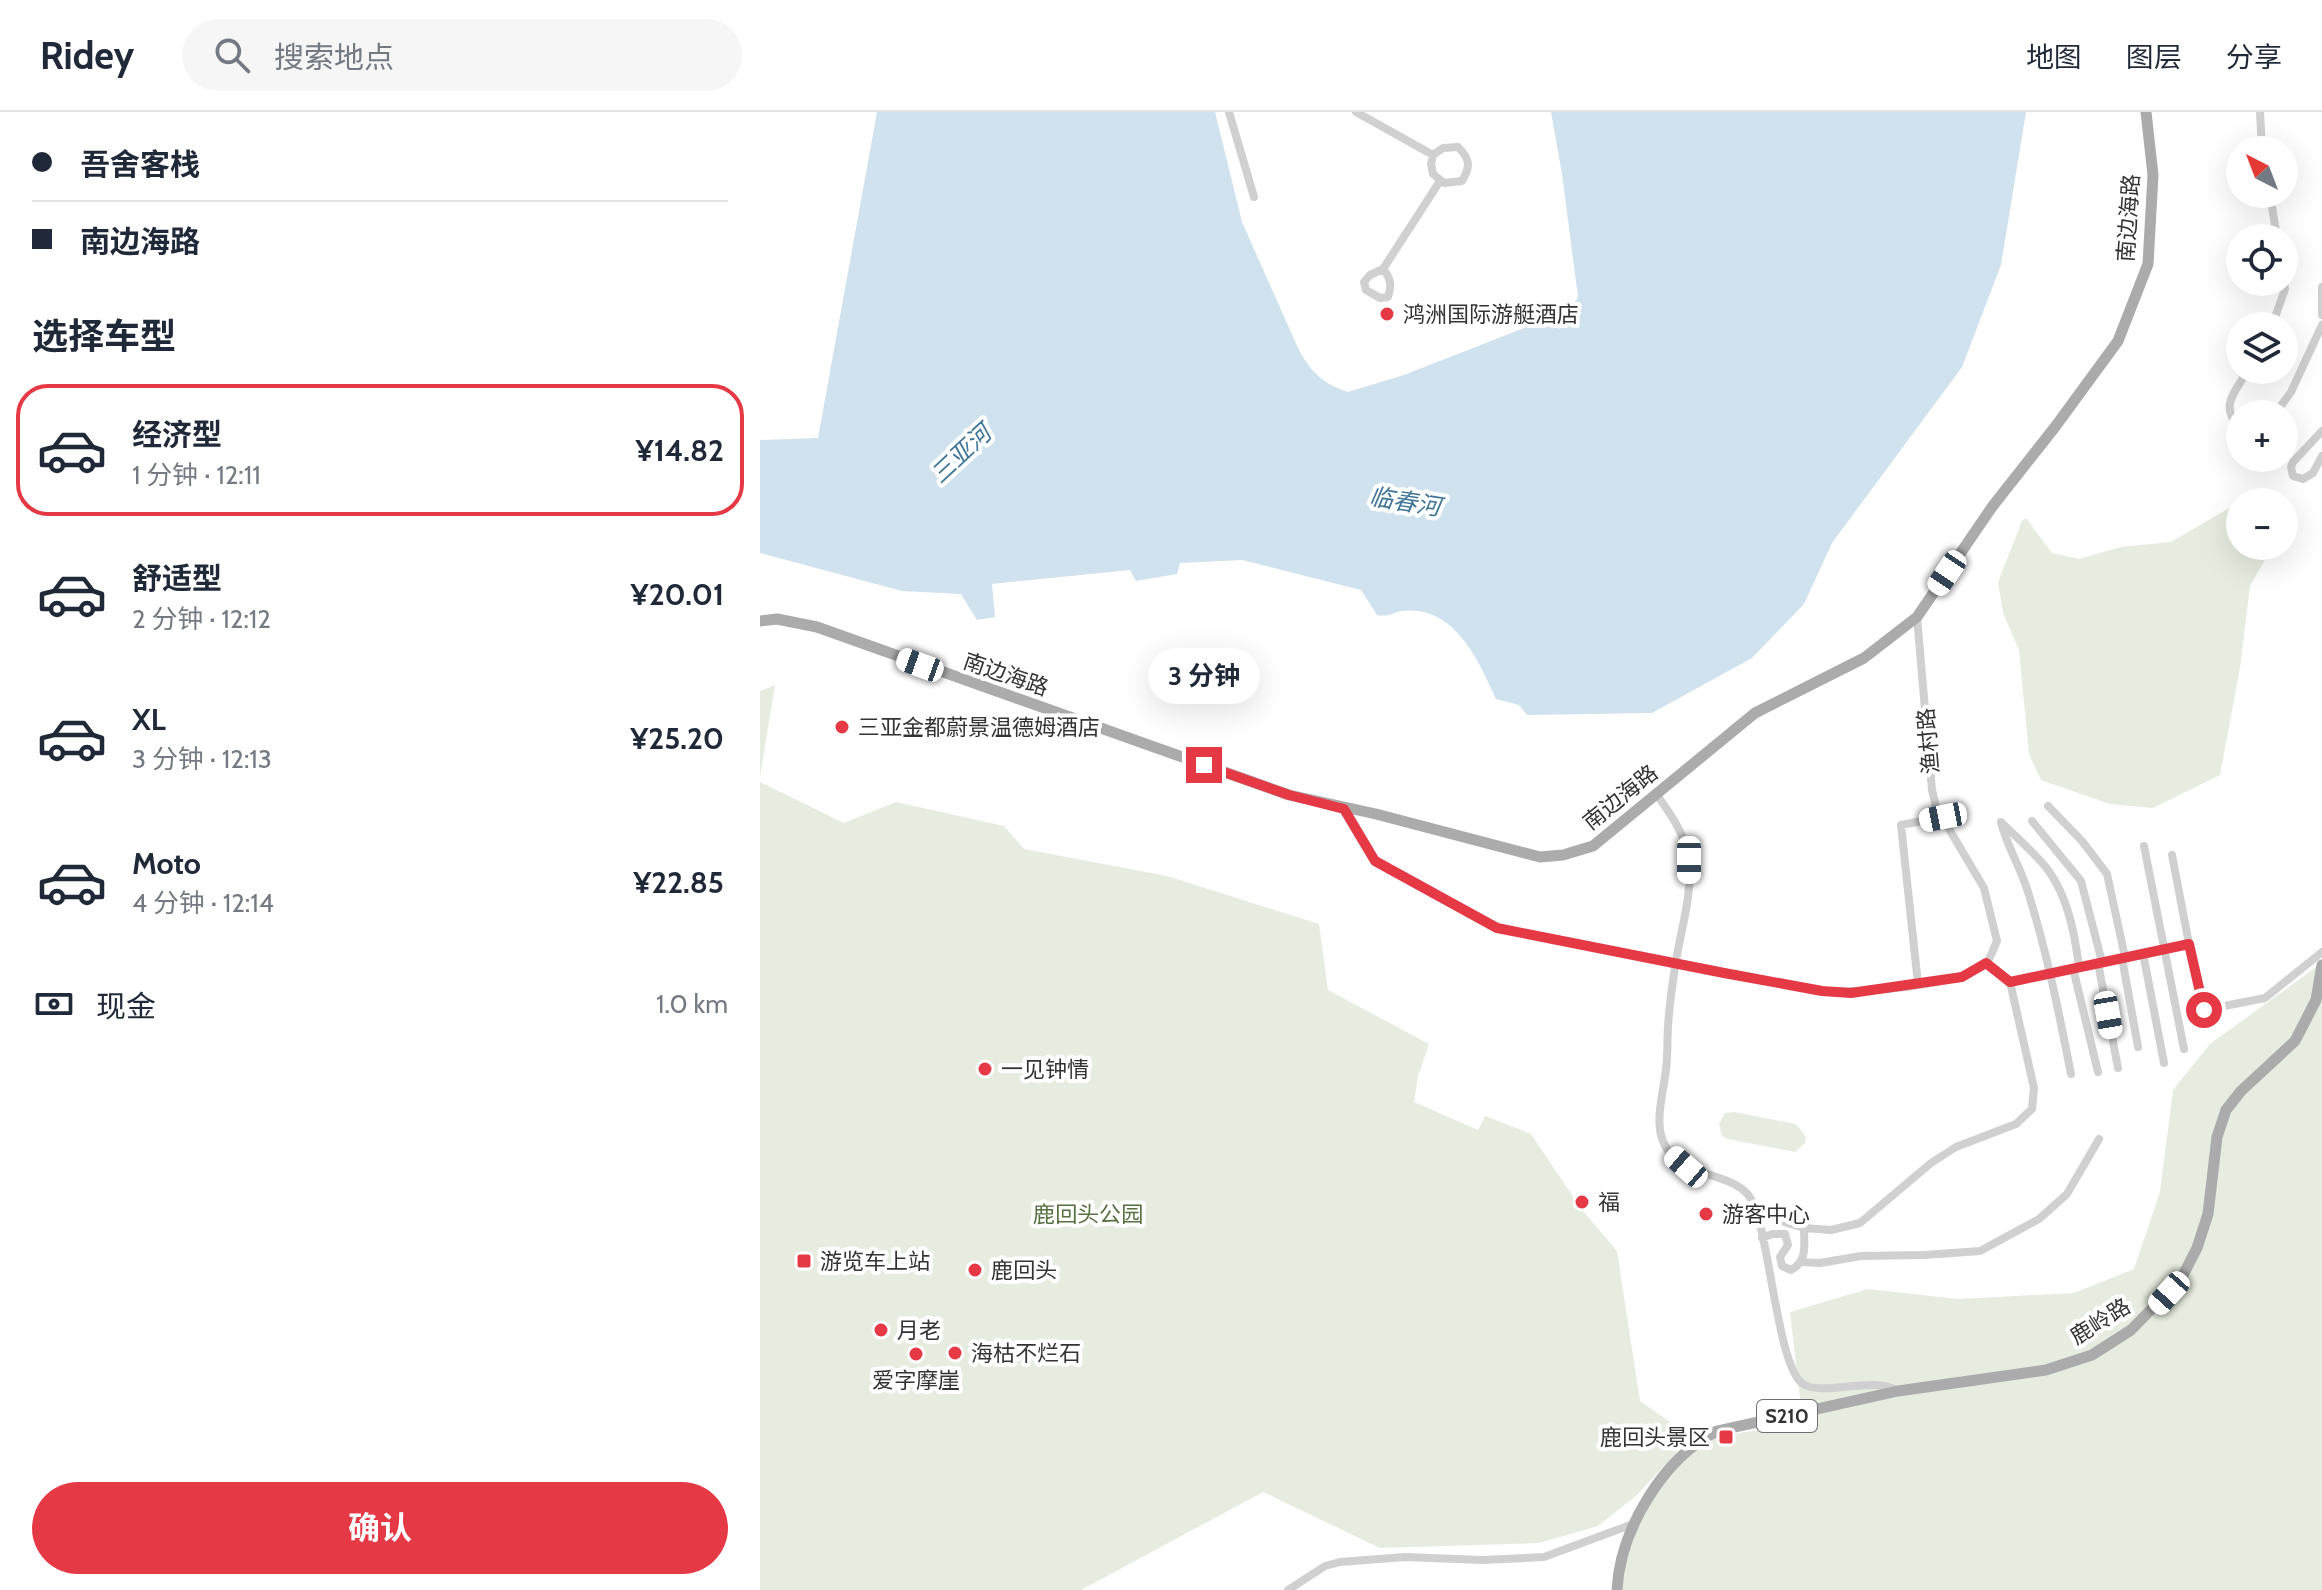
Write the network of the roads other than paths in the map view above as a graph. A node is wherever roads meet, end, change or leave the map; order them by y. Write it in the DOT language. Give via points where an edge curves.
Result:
graph roads {
  1 [pos="1229,112"];
  2 [pos="1356,112"];
  3 [pos="2146,112"];
  4 [pos="2260,112"];
  5 [pos="2261,136"];
  6 [pos="1433,155"];
  7 [pos="1440,181"];
  8 [pos="1254,197"];
  9 [pos="1383,269"];
  10 [pos="2322,287"];
  11 [pos="2322,315"];
  12 [pos="2322,325"];
  13 [pos="2285,400"];
  14 [pos="2322,431"];
  15 [pos="2322,456"];
  16 [pos="1917,617"];
  17 [pos="760,624"];
  18 [pos="1657,795"];
  19 [pos="2048,806"];
  20 [pos="1344,809"];
  21 [pos="1943,817"];
  22 [pos="2032,821"];
  23 [pos="2144,846"];
  24 [pos="2172,855"];
  25 [pos="2189,944"];
  26 [pos="2165,949"];
  27 [pos="2322,952"];
  28 [pos="2143,953"];
  29 [pos="2123,958"];
  30 [pos="2100,962"];
  31 [pos="1986,963"];
  32 [pos="1676,964"];
  33 [pos="2322,965"];
  34 [pos="2076,968"];
  35 [pos="2051,973"];
  36 [pos="2010,982"];
  37 [pos="1918,984"];
  38 [pos="2138,1047"];
  39 [pos="2184,1049"];
  40 [pos="2164,1063"];
  41 [pos="2118,1068"];
  42 [pos="2098,1072"];
  43 [pos="2071,1074"];
  44 [pos="2099,1139"];
  45 [pos="1784,1222"];
  46 [pos="1804,1228"];
  47 [pos="1762,1238"];
  48 [pos="1800,1262"];
  49 [pos="1898,1391"];
  50 [pos="1635,1523"];
  51 [pos="1288,1590"];
  52 [pos="1617,1590"];
  1 -- 8 [label="street"];
  2 -- 6 [label="street"];
  3 -- 16 [label="main road, 南边海路" via="2153,175 2148,264 2118,341 1992,507"];
  4 -- 5 [label="street"];
  6 -- 7 [label="street" via="1433,174"];
  6 -- 7 [label="street" via="1451,145 1469,161 1462,181"];
  7 -- 9 [label="street"];
  10 -- 11 [label="street"];
  12 -- 13 [label="street"];
  14 -- 15 [label="street" via="2293,462 2293,476 2303,479 2313,473"];
  16 -- 18 [label="main road, 南边海路" via="1864,658 1755,713"];
  16 -- 21 [label="street, 渔村路" via="1932,790"];
  17 -- 20 [label="main road, 南边海路" via="777,619 817,627 1289,795"];
  18 -- 20 [label="main road, 南边海路" via="1593,846 1540,857"];
  18 -- 32 [label="street" via="1684,838 1689,860"];
  19 -- 29 [label="street" via="2107,874"];
  20 -- 32 [label="street" via="1375,861 1497,928"];
  21 -- 31 [label="street, 渔村路" via="1984,888 1997,941"];
  21 -- 37 [label="street" via="1901,825"];
  22 -- 30 [label="street" via="2081,881"];
  23 -- 26 [label="street"];
  24 -- 25 [label="street"];
  25 -- 26 [label="street"];
  25 -- 27 [label="street" via="2204,1010 2265,998"];
  26 -- 28 [label="street"];
  26 -- 39 [label="street"];
  28 -- 29 [label="street"];
  28 -- 40 [label="street"];
  29 -- 30 [label="street"];
  29 -- 38 [label="street"];
  30 -- 34 [label="street"];
  30 -- 41 [label="street"];
  31 -- 36 [label="street"];
  31 -- 37 [label="street" via="1962,977"];
  32 -- 37 [label="street" via="1822,991 1851,993"];
  32 -- 47 [label="street" via="1661,1135 1686,1167 1727,1180 1750,1197"];
  33 -- 49 [label="main road, 鹿岭路 / S210" via="2316,1000 2295,1041 2226,1110 2197,1248 2181,1279 2156,1307 2092,1355 2046,1370"];
  34 -- 35 [label="street"];
  34 -- 35 [label="street" via="2075,934 2054,881 2001,822"];
  34 -- 42 [label="street"];
  35 -- 36 [label="street"];
  35 -- 43 [label="street"];
  36 -- 46 [label="street" via="2034,1088 2032,1109 2016,1124 1956,1147 1931,1163 1860,1223 1831,1230"];
  44 -- 48 [label="street" via="2067,1194 2039,1219 1980,1251"];
  45 -- 46 [label="street"];
  46 -- 48 [label="street"];
  47 -- 48 [label="street" via="1785,1234 1788,1245 1780,1257 1782,1266 1791,1270"];
  47 -- 49 [label="street" via="1782,1337 1797,1379 1811,1387 1884,1386"];
  49 -- 50 [label="main road, 鹿岭路 / S210" via="1717,1431 1682,1454"];
  50 -- 51 [label="street" via="1544,1557 1340,1562"];
  50 -- 52 [label="main road, 鹿岭路"];
}
